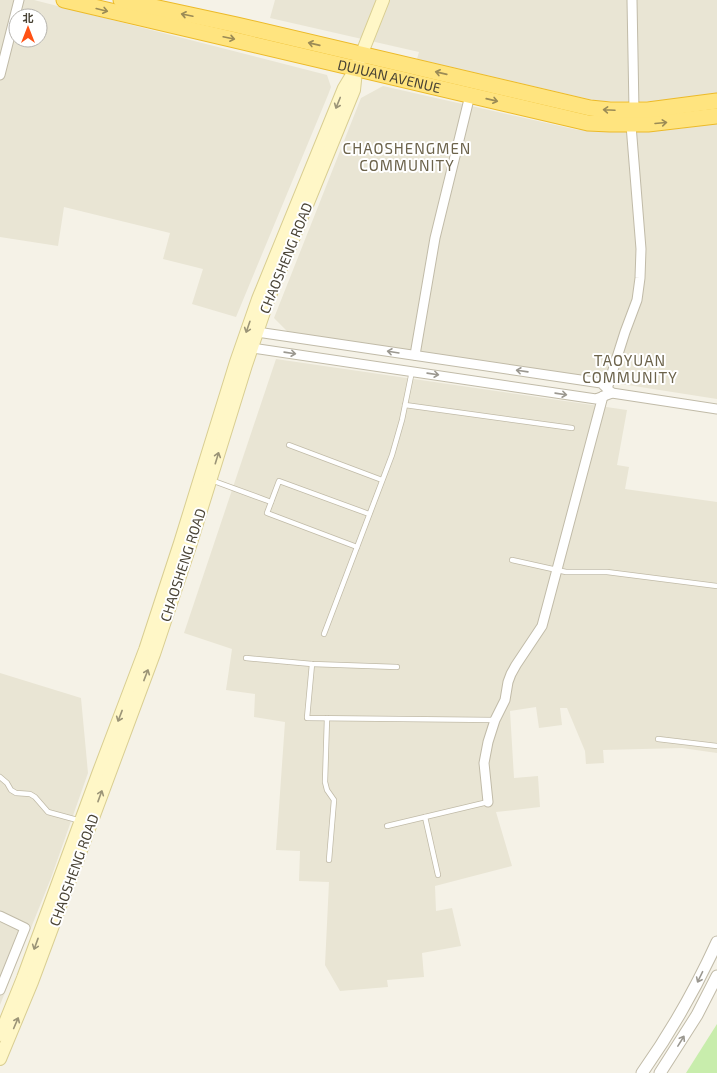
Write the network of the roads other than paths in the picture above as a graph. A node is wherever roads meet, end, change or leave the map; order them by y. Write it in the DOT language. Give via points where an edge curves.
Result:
graph roads {
  1 [pos="19,0"];
  2 [pos="64,0"];
  3 [pos="121,0"];
  4 [pos="383,0"];
  5 [pos="632,0"];
  6 [pos="359,61"];
  7 [pos="0,75"];
  8 [pos="470,95"];
  9 [pos="717,101"];
  10 [pos="717,116"];
  11 [pos="632,118"];
  12 [pos="257,332"];
  13 [pos="252,348"];
  14 [pos="415,355"];
  15 [pos="412,371"];
  16 [pos="607,393"];
  17 [pos="405,405"];
  18 [pos="717,409"];
  19 [pos="572,428"];
  20 [pos="289,445"];
  21 [pos="210,480"];
  22 [pos="382,480"];
  23 [pos="271,502"];
  24 [pos="370,514"];
  25 [pos="357,547"];
  26 [pos="512,560"];
  27 [pos="556,570"];
  28 [pos="717,586"];
  29 [pos="324,634"];
  30 [pos="246,658"];
  31 [pos="312,664"];
  32 [pos="397,666"];
  33 [pos="327,718"];
  34 [pos="495,720"];
  35 [pos="658,739"];
  36 [pos="717,746"];
  37 [pos="0,777"];
  38 [pos="488,802"];
  39 [pos="425,817"];
  40 [pos="81,822"];
  41 [pos="387,826"];
  42 [pos="329,860"];
  43 [pos="438,875"];
  44 [pos="0,916"];
  45 [pos="717,942"];
  46 [pos="717,976"];
  47 [pos="0,990"];
  48 [pos="0,1035"];
  49 [pos="0,1059"];
  50 [pos="642,1073"];
  51 [pos="660,1073"];
  1 -- 7 [label="street"];
  2 -- 6 [label="highway, DUJUAN AVENUE, one-way" via="234,39"];
  6 -- 3 [label="highway, DUJUAN AVENUE, one-way"];
  4 -- 6 [label="main road, CHAOSHENG ROAD"];
  5 -- 11 [label="street"];
  6 -- 8 [label="highway, DUJUAN AVENUE"];
  11 -- 6 [label="highway, DUJUAN AVENUE, one-way"];
  6 -- 12 [label="main road, CHAOSHENG ROAD" via="354,90"];
  6 -- 40 [label="main road, CHAOSHENG ROAD, one-way" via="344,88 258,300 145,650"];
  8 -- 11 [label="highway, DUJUAN AVENUE, one-way" via="588,123"];
  8 -- 14 [label="street" via="435,238"];
  9 -- 11 [label="highway, DUJUAN AVENUE" via="664,108"];
  11 -- 10 [label="highway, DUJUAN AVENUE, one-way" via="666,123"];
  11 -- 16 [label="street" via="641,249 640,278 637,300"];
  12 -- 13 [label="main road, CHAOSHENG ROAD"];
  14 -- 12 [label="street, one-way"];
  13 -- 15 [label="street, one-way"];
  21 -- 13 [label="main road, CHAOSHENG ROAD, one-way"];
  16 -- 14 [label="street, one-way" via="601,383"];
  15 -- 16 [label="street, one-way" via="596,399"];
  15 -- 17 [label="lane"];
  16 -- 18 [label="street"];
  16 -- 27 [label="street"];
  17 -- 19 [label="lane"];
  17 -- 22 [label="lane" via="392,455"];
  20 -- 22 [label="lane"];
  21 -- 23 [label="lane"];
  49 -- 21 [label="main road, CHAOSHENG ROAD, one-way" via="32,982 154,654"];
  22 -- 24 [label="lane"];
  23 -- 24 [label="lane" via="279,481"];
  23 -- 25 [label="lane" via="267,513"];
  24 -- 25 [label="lane"];
  25 -- 29 [label="lane"];
  26 -- 27 [label="lane"];
  27 -- 28 [label="lane" via="572,573 607,572"];
  27 -- 34 [label="street" via="542,626 516,664 508,682 505,700"];
  30 -- 31 [label="lane"];
  31 -- 32 [label="lane"];
  31 -- 33 [label="lane" via="308,718"];
  33 -- 34 [label="lane"];
  33 -- 42 [label="lane" via="325,782 334,800"];
  34 -- 38 [label="street" via="484,763"];
  35 -- 36 [label="lane"];
  37 -- 40 [label="lane" via="16,793 36,797 48,812"];
  38 -- 39 [label="lane"];
  39 -- 41 [label="lane"];
  39 -- 43 [label="lane"];
  40 -- 48 [label="main road, CHAOSHENG ROAD, one-way"];
  44 -- 47 [label="street" via="25,928"];
  45 -- 50 [label="street, one-way" via="684,1008"];
  51 -- 46 [label="street, one-way" via="697,1015"];
}
